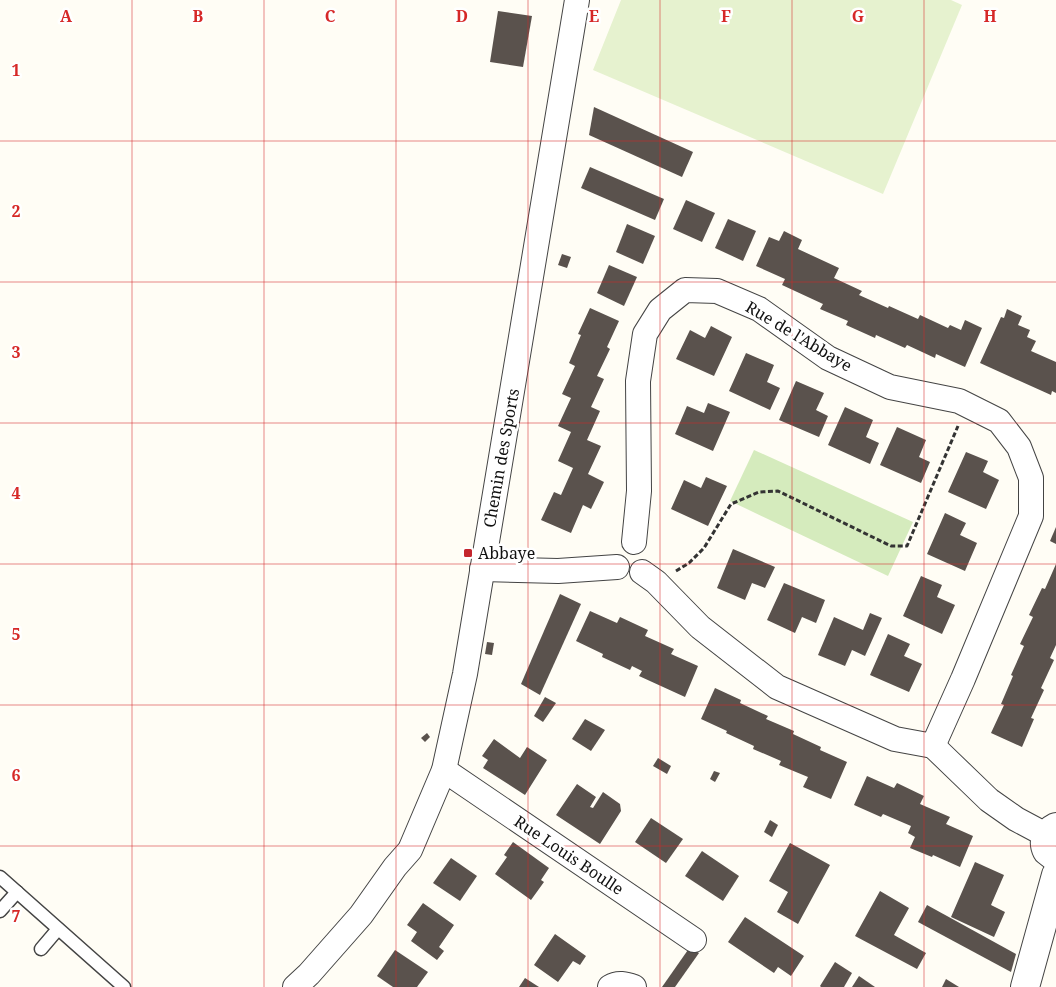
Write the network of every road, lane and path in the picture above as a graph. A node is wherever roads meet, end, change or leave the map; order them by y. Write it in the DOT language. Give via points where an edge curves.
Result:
graph roads {
  1 [pos="577,0"];
  2 [pos="967,405"];
  3 [pos="634,542"];
  4 [pos="617,567"];
  5 [pos="482,569"];
  6 [pos="649,577"];
  7 [pos="933,746"];
  8 [pos="444,770"];
  9 [pos="1053,840"];
  10 [pos="1056,876"];
  11 [pos="0,877"];
  12 [pos="17,892"];
  13 [pos="0,910"];
  14 [pos="58,929"];
  15 [pos="694,940"];
  16 [pos="41,949"];
  17 [pos="124,987"];
  18 [pos="295,987"];
  19 [pos="610,987"];
  20 [pos="634,987"];
  21 [pos="1025,987"];
  1 -- 5 [label="street, Chemin des Sports"];
  2 -- 3 [label="street, Rue de l'Abbaye" via="890,387 828,358 759,309 717,291 685,290 660,310 645,334 638,382 639,491"];
  2 -- 6 [label="path" via="907,546 891,546 778,491 759,492 731,504 704,548 689,563"];
  2 -- 7 [label="street, Rue de l'Abbaye" via="999,421 1020,447 1031,478 1031,516"];
  3 -- 4 [label="street" via="624,544 616,551"];
  3 -- 6 [label="street" via="644,546 649,556"];
  4 -- 5 [label="street" via="558,571"];
  4 -- 6 [label="street" via="632,576"];
  5 -- 8 [label="street, Chemin des Sports" via="465,674"];
  6 -- 7 [label="street" via="700,627 777,687 895,740"];
  7 -- 9 [label="street" via="989,800"];
  8 -- 15 [label="street, Rue Louis Boulle"];
  8 -- 18 [label="street, Chemin des Sports" via="410,850 361,915"];
  10 -- 21 [label="street"];
  11 -- 12 [label="lane"];
  12 -- 13 [label="lane"];
  12 -- 14 [label="lane"];
  14 -- 16 [label="lane"];
  14 -- 17 [label="lane"];
  19 -- 20 [label="street" via="616,984"];
}
